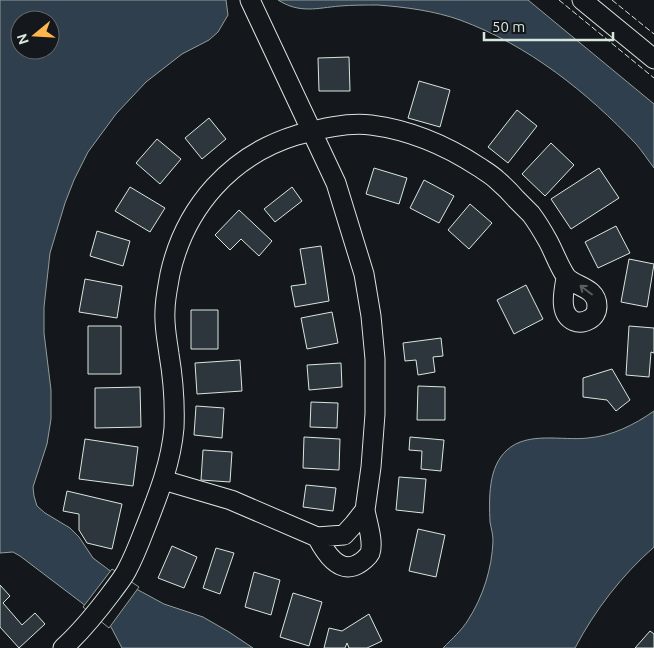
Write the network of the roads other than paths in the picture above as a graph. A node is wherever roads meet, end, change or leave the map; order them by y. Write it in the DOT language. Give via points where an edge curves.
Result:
graph roads {
  1 [pos="250,0"];
  2 [pos="582,0"];
  3 [pos="654,59"];
  4 [pos="313,131"];
  5 [pos="566,278"];
  6 [pos="163,480"];
  7 [pos="365,510"];
  8 [pos="317,538"];
  9 [pos="63,648"];
  1 -- 4 [label="street"];
  2 -- 3 [label="street"];
  4 -- 5 [label="street" via="369,125 435,142 468,159 496,178 529,212 547,238"];
  4 -- 6 [label="street" via="273,143 244,161 222,178 185,229 174,258 165,309 174,429"];
  4 -- 7 [label="street" via="336,183 364,274 371,316 375,414"];
  6 -- 8 [label="street" via="231,500"];
  6 -- 9 [label="street" via="126,572 91,620"];
  7 -- 8 [label="street" via="344,534"];
  7 -- 8 [label="street" via="371,542 370,554 362,562 353,567 343,566 327,554"];
}
